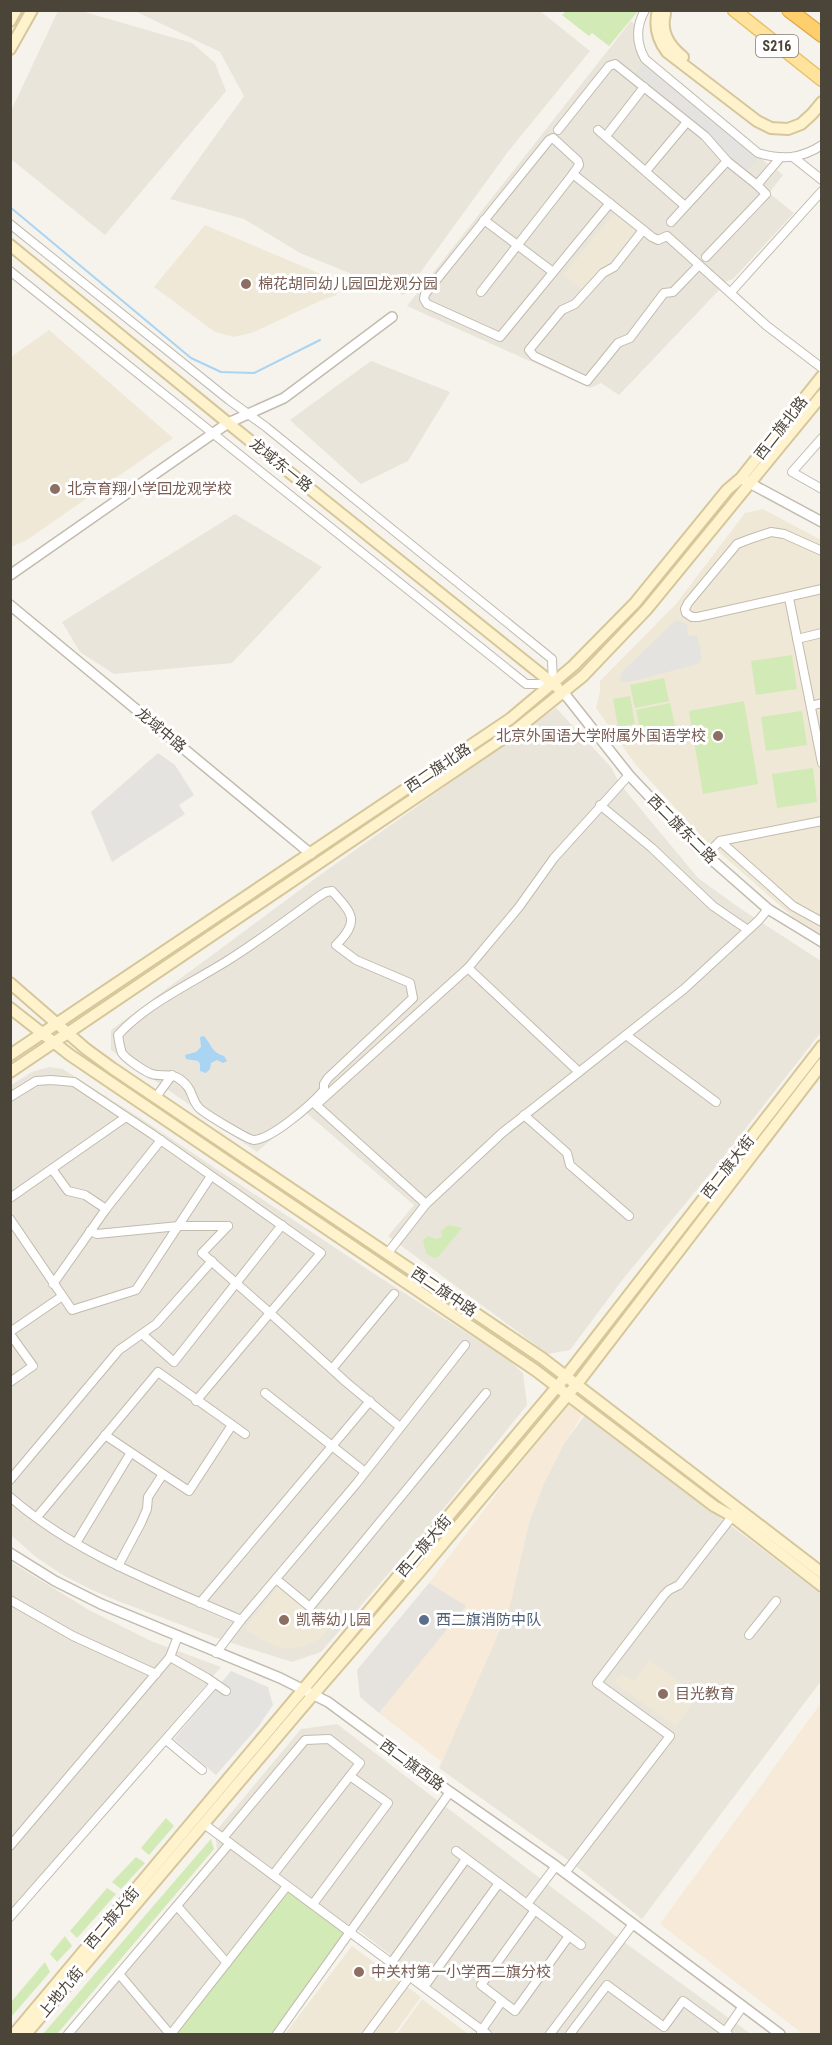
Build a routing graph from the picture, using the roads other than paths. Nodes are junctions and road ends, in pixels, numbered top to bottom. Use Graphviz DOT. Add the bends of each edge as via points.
graph roads {
  1 [pos="16,10"];
  2 [pos="32,10"];
  3 [pos="645,10"];
  4 [pos="658,10"];
  5 [pos="666,10"];
  6 [pos="734,10"];
  7 [pos="794,14"];
  8 [pos="10,21"];
  9 [pos="822,35"];
  10 [pos="10,49"];
  11 [pos="822,80"];
  12 [pos="644,87"];
  13 [pos="821,97"];
  14 [pos="687,122"];
  15 [pos="558,130"];
  16 [pos="822,145"];
  17 [pos="793,157"];
  18 [pos="780,158"];
  19 [pos="727,161"];
  20 [pos="646,171"];
  21 [pos="573,174"];
  22 [pos="822,180"];
  23 [pos="757,185"];
  24 [pos="822,191"];
  25 [pos="610,203"];
  26 [pos="685,206"];
  27 [pos="484,220"];
  28 [pos="671,222"];
  29 [pos="10,225"];
  30 [pos="643,230"];
  31 [pos="10,245"];
  32 [pos="517,246"];
  33 [pos="706,257"];
  34 [pos="699,265"];
  35 [pos="10,271"];
  36 [pos="553,272"];
  37 [pos="481,292"];
  38 [pos="730,292"];
  39 [pos="392,317"];
  40 [pos="822,368"];
  41 [pos="822,376"];
  42 [pos="822,395"];
  43 [pos="228,423"];
  44 [pos="213,433"];
  45 [pos="822,438"];
  46 [pos="746,481"];
  47 [pos="822,489"];
  48 [pos="822,522"];
  49 [pos="822,551"];
  50 [pos="10,575"];
  51 [pos="822,589"];
  52 [pos="789,598"];
  53 [pos="10,605"];
  54 [pos="822,633"];
  55 [pos="797,639"];
  56 [pos="553,684"];
  57 [pos="564,693"];
  58 [pos="822,704"];
  59 [pos="811,706"];
  60 [pos="820,749"];
  61 [pos="822,763"];
  62 [pos="629,775"];
  63 [pos="600,806"];
  64 [pos="822,821"];
  65 [pos="720,841"];
  66 [pos="311,854"];
  67 [pos="706,855"];
  68 [pos="768,909"];
  69 [pos="822,922"];
  70 [pos="748,930"];
  71 [pos="822,942"];
  72 [pos="468,968"];
  73 [pos="10,983"];
  74 [pos="10,1008"];
  75 [pos="57,1024"];
  76 [pos="68,1033"];
  77 [pos="41,1034"];
  78 [pos="626,1035"];
  79 [pos="54,1043"];
  80 [pos="822,1046"];
  81 [pos="10,1055"];
  82 [pos="822,1064"];
  83 [pos="10,1072"];
  84 [pos="579,1072"];
  85 [pos="172,1076"];
  86 [pos="10,1097"];
  87 [pos="156,1097"];
  88 [pos="716,1102"];
  89 [pos="524,1115"];
  90 [pos="126,1117"];
  91 [pos="161,1140"];
  92 [pos="52,1169"];
  93 [pos="211,1176"];
  94 [pos="10,1198"];
  95 [pos="426,1204"];
  96 [pos="106,1209"];
  97 [pos="629,1216"];
  98 [pos="10,1219"];
  99 [pos="282,1225"];
  100 [pos="179,1226"];
  101 [pos="18,1231"];
  102 [pos="90,1231"];
  103 [pos="10,1236"];
  104 [pos="387,1254"];
  105 [pos="212,1261"];
  106 [pos="236,1283"];
  107 [pos="53,1284"];
  108 [pos="394,1294"];
  109 [pos="62,1297"];
  110 [pos="270,1313"];
  111 [pos="10,1333"];
  112 [pos="142,1334"];
  113 [pos="465,1345"];
  114 [pos="332,1369"];
  115 [pos="566,1376"];
  116 [pos="10,1382"];
  117 [pos="576,1384"];
  118 [pos="558,1386"];
  119 [pos="265,1393"];
  120 [pos="486,1393"];
  121 [pos="568,1394"];
  122 [pos="196,1401"];
  123 [pos="370,1401"];
  124 [pos="232,1425"];
  125 [pos="400,1427"];
  126 [pos="244,1434"];
  127 [pos="105,1435"];
  128 [pos="332,1446"];
  129 [pos="130,1454"];
  130 [pos="365,1472"];
  131 [pos="163,1474"];
  132 [pos="10,1480"];
  133 [pos="10,1497"];
  134 [pos="736,1512"];
  135 [pos="37,1517"];
  136 [pos="76,1543"];
  137 [pos="10,1553"];
  138 [pos="118,1566"];
  139 [pos="822,1573"];
  140 [pos="276,1579"];
  141 [pos="822,1586"];
  142 [pos="10,1600"];
  143 [pos="776,1601"];
  144 [pos="200,1603"];
  145 [pos="241,1620"];
  146 [pos="749,1635"];
  147 [pos="178,1636"];
  148 [pos="216,1653"];
  149 [pos="170,1657"];
  150 [pos="156,1674"];
  151 [pos="214,1684"];
  152 [pos="226,1691"];
  153 [pos="309,1692"];
  154 [pos="166,1740"];
  155 [pos="202,1770"];
  156 [pos="350,1776"];
  157 [pos="450,1792"];
  158 [pos="204,1824"];
  159 [pos="227,1841"];
  160 [pos="10,1846"];
  161 [pos="456,1851"];
  162 [pos="466,1859"];
  163 [pos="556,1866"];
  164 [pos="565,1873"];
  165 [pos="273,1875"];
  166 [pos="499,1883"];
  167 [pos="287,1886"];
  168 [pos="313,1904"];
  169 [pos="527,1904"];
  170 [pos="177,1906"];
  171 [pos="535,1910"];
  172 [pos="10,1917"];
  173 [pos="120,1922"];
  174 [pos="633,1924"];
  175 [pos="351,1932"];
  176 [pos="569,1936"];
  177 [pos="581,1945"];
  178 [pos="392,1962"];
  179 [pos="227,1963"];
  180 [pos="120,1975"];
  181 [pos="410,1976"];
  182 [pos="424,1987"];
  183 [pos="502,2001"];
  184 [pos="743,2006"];
  185 [pos="484,2032"];
  186 [pos="727,2033"];
  187 [pos="14,2034"];
  188 [pos="26,2034"];
  189 [pos="68,2034"];
  190 [pos="170,2034"];
  191 [pos="277,2034"];
  192 [pos="368,2034"];
  193 [pos="550,2034"];
  194 [pos="570,2034"];
  195 [pos="780,2034"];
  1 -- 8 [label="main road"];
  2 -- 10 [label="main road"];
  3 -- 18 [label="street" via="638,34 645,59 758,153"];
  4 -- 13 [label="main road" via="656,31 667,52 761,124 782,129 795,126 812,114"];
  5 -- 13 [label="main road" via="663,29 674,49 765,119 780,123 793,120"];
  6 -- 11 [label="main road, S216"];
  7 -- 9 [label="highway"];
  12 -- 14 [label="street"];
  12 -- 15 [label="street" via="615,64 609,66"];
  12 -- 20 [label="street" via="602,133"];
  14 -- 19 [label="street"];
  14 -- 20 [label="street"];
  16 -- 17 [label="street"];
  17 -- 18 [label="street"];
  17 -- 22 [label="street"];
  18 -- 23 [label="street"];
  19 -- 23 [label="street"];
  19 -- 26 [label="street"];
  20 -- 26 [label="street"];
  21 -- 25 [label="street"];
  21 -- 27 [label="street" via="578,161 553,138 549,140"];
  21 -- 32 [label="street"];
  23 -- 33 [label="street" via="766,194"];
  24 -- 38 [label="street"];
  25 -- 30 [label="street"];
  25 -- 36 [label="street"];
  26 -- 28 [label="street"];
  27 -- 32 [label="street"];
  27 -- 36 [label="street" via="424,294 427,304 500,337"];
  29 -- 56 [label="street" via="552,659"];
  30 -- 34 [label="street" via="658,240 667,236"];
  30 -- 34 [label="street" via="614,267 603,273 576,304 562,310 528,350 534,356 587,381 618,343 630,338 664,293 673,292"];
  31 -- 43 [label="main road, 龙域东一路"];
  32 -- 36 [label="street"];
  32 -- 37 [label="street"];
  34 -- 38 [label="street"];
  35 -- 44 [label="street"];
  38 -- 40 [label="street"];
  39 -- 43 [label="street" via="284,398"];
  41 -- 46 [label="main road, 西二旗北路"];
  42 -- 46 [label="main road, 西二旗北路"];
  43 -- 44 [label="street"];
  43 -- 56 [label="main road, 龙域东一路"];
  44 -- 50 [label="street"];
  44 -- 56 [label="street" via="526,684"];
  45 -- 47 [label="street" via="792,472"];
  46 -- 48 [label="street"];
  46 -- 56 [label="main road, 西二旗北路" via="727,490 635,603"];
  46 -- 57 [label="main road, 西二旗北路" via="646,610"];
  49 -- 52 [label="street" via="771,532 737,544 685,609 692,617 698,617"];
  51 -- 52 [label="street"];
  52 -- 55 [label="street"];
  53 -- 66 [label="street, 龙域中路"];
  54 -- 55 [label="street"];
  55 -- 59 [label="street"];
  56 -- 57 [label="main road, 龙域东一路"];
  56 -- 66 [label="main road, 西二旗北路" via="510,719"];
  57 -- 62 [label="street, 西二旗东二路"];
  57 -- 76 [label="main road, 西二旗北路" via="517,729"];
  58 -- 59 [label="street"];
  59 -- 60 [label="street"];
  60 -- 61 [label="street"];
  62 -- 63 [label="street"];
  62 -- 67 [label="street, 西二旗东二路"];
  63 -- 70 [label="street" via="714,906"];
  63 -- 72 [label="street"];
  64 -- 65 [label="street"];
  65 -- 67 [label="street"];
  65 -- 69 [label="street" via="793,906"];
  66 -- 75 [label="main road, 西二旗北路"];
  67 -- 68 [label="street, 西二旗东二路"];
  68 -- 70 [label="street"];
  68 -- 71 [label="street, 西二旗东二路"];
  70 -- 78 [label="street"];
  72 -- 84 [label="street"];
  72 -- 95 [label="street" via="316,1105"];
  73 -- 75 [label="main road, 西二旗中路"];
  74 -- 77 [label="main road, 西二旗中路"];
  75 -- 76 [label="main road, 西二旗中路"];
  75 -- 77 [label="main road, 西二旗北路"];
  76 -- 79 [label="main road, 西二旗北路"];
  76 -- 87 [label="main road, 西二旗中路"];
  77 -- 79 [label="main road, 西二旗中路"];
  77 -- 81 [label="main road, 西二旗北路"];
  78 -- 84 [label="street"];
  78 -- 88 [label="street"];
  79 -- 83 [label="main road, 西二旗北路"];
  79 -- 118 [label="main road, 西二旗中路"];
  80 -- 115 [label="main road, 西二旗大街"];
  82 -- 117 [label="main road, 西二旗大街"];
  84 -- 89 [label="street"];
  85 -- 85 [label="street" via="152,1074 138,1066 122,1053 118,1035 153,1007 326,892 332,891 352,919 352,926 336,945 356,960 410,983 410,1002 328,1078 315,1100 266,1137 249,1139 199,1107 186,1083"];
  85 -- 87 [label="street"];
  86 -- 90 [label="street" via="36,1081 69,1081"];
  87 -- 104 [label="main road, 西二旗中路"];
  89 -- 95 [label="street"];
  89 -- 97 [label="street" via="567,1153 570,1165"];
  90 -- 91 [label="street"];
  90 -- 92 [label="street"];
  91 -- 93 [label="street"];
  91 -- 96 [label="street"];
  92 -- 94 [label="street"];
  92 -- 96 [label="street" via="69,1191 85,1195"];
  93 -- 99 [label="street"];
  93 -- 100 [label="street"];
  95 -- 104 [label="street"];
  96 -- 102 [label="street"];
  98 -- 101 [label="street"];
  99 -- 106 [label="street"];
  99 -- 110 [label="street" via="321,1253"];
  100 -- 102 [label="street" via="97,1234"];
  100 -- 105 [label="street" via="228,1226 202,1253"];
  100 -- 109 [label="street" via="136,1290 72,1310"];
  101 -- 103 [label="street"];
  101 -- 107 [label="street"];
  102 -- 107 [label="street"];
  104 -- 115 [label="main road, 西二旗中路"];
  105 -- 106 [label="street"];
  105 -- 112 [label="street" via="156,1324"];
  106 -- 110 [label="street"];
  106 -- 112 [label="street" via="174,1362"];
  107 -- 109 [label="street"];
  108 -- 114 [label="street"];
  109 -- 111 [label="street"];
  110 -- 114 [label="street"];
  110 -- 122 [label="street"];
  111 -- 116 [label="street" via="33,1366"];
  112 -- 132 [label="street" via="119,1350"];
  113 -- 125 [label="street"];
  114 -- 123 [label="street"];
  115 -- 117 [label="main road, 西二旗中路"];
  115 -- 118 [label="main road, 西二旗大街"];
  117 -- 121 [label="main road, 西二旗大街"];
  117 -- 134 [label="main road, 西二旗中路"];
  118 -- 121 [label="main road, 西二旗中路"];
  118 -- 153 [label="main road, 西二旗大街"];
  119 -- 128 [label="street"];
  120 -- 140 [label="street" via="310,1607"];
  121 -- 134 [label="main road, 西二旗中路" via="714,1506"];
  121 -- 153 [label="main road, 西二旗大街" via="423,1569"];
  122 -- 124 [label="street"];
  122 -- 127 [label="street" via="158,1372"];
  123 -- 125 [label="street"];
  123 -- 128 [label="street"];
  124 -- 126 [label="street"];
  124 -- 131 [label="street" via="189,1491"];
  125 -- 130 [label="street"];
  127 -- 129 [label="street"];
  127 -- 135 [label="street"];
  128 -- 130 [label="street"];
  128 -- 144 [label="street"];
  129 -- 131 [label="street"];
  129 -- 136 [label="street"];
  130 -- 140 [label="street"];
  131 -- 138 [label="street" via="148,1497 141,1523"];
  133 -- 135 [label="street"];
  134 -- 139 [label="main road, 西二旗中路"];
  134 -- 141 [label="main road, 西二旗中路"];
  134 -- 164 [label="street" via="679,1585 664,1595 597,1683 670,1736"];
  135 -- 136 [label="street"];
  136 -- 138 [label="street"];
  137 -- 147 [label="street, 西二旗西路" via="101,1604"];
  138 -- 144 [label="street"];
  140 -- 145 [label="street"];
  142 -- 150 [label="street" via="74,1636"];
  143 -- 146 [label="street"];
  144 -- 145 [label="street"];
  145 -- 148 [label="street"];
  147 -- 148 [label="street, 西二旗西路"];
  147 -- 149 [label="street"];
  148 -- 153 [label="street, 西二旗西路"];
  149 -- 150 [label="street"];
  149 -- 151 [label="street"];
  150 -- 160 [label="street"];
  151 -- 152 [label="street"];
  151 -- 154 [label="street"];
  153 -- 157 [label="street, 西二旗西路"];
  153 -- 158 [label="main road, 西二旗大街"];
  153 -- 187 [label="main road, 西二旗大街"];
  154 -- 155 [label="street"];
  154 -- 172 [label="street"];
  156 -- 159 [label="street" via="360,1763 329,1739 305,1740"];
  156 -- 165 [label="street"];
  156 -- 168 [label="street" via="388,1803"];
  157 -- 163 [label="street, 西二旗西路"];
  157 -- 175 [label="street"];
  158 -- 159 [label="street"];
  158 -- 173 [label="main road, 西二旗大街"];
  159 -- 165 [label="street"];
  159 -- 170 [label="street"];
  161 -- 162 [label="street"];
  162 -- 166 [label="street"];
  162 -- 178 [label="street"];
  163 -- 164 [label="street, 西二旗西路"];
  163 -- 169 [label="street"];
  164 -- 174 [label="street, 西二旗西路"];
  165 -- 167 [label="street"];
  166 -- 169 [label="street"];
  166 -- 182 [label="street"];
  167 -- 168 [label="street"];
  167 -- 179 [label="street"];
  168 -- 175 [label="street"];
  169 -- 171 [label="street"];
  170 -- 179 [label="street"];
  170 -- 180 [label="street"];
  171 -- 176 [label="street"];
  171 -- 183 [label="street" via="481,1985"];
  173 -- 188 [label="main road, 上地九街"];
  174 -- 184 [label="street, 西二旗西路"];
  174 -- 193 [label="street"];
  175 -- 178 [label="street"];
  175 -- 191 [label="street"];
  176 -- 177 [label="street"];
  176 -- 183 [label="street" via="515,2011"];
  178 -- 181 [label="street"];
  179 -- 190 [label="street"];
  180 -- 189 [label="street"];
  180 -- 190 [label="street"];
  181 -- 182 [label="street"];
  181 -- 192 [label="street"];
  182 -- 185 [label="street"];
  183 -- 185 [label="street"];
  184 -- 186 [label="street"];
  184 -- 195 [label="street, 西二旗西路"];
  186 -- 194 [label="street" via="683,2001 664,2027 607,1985"];
}
